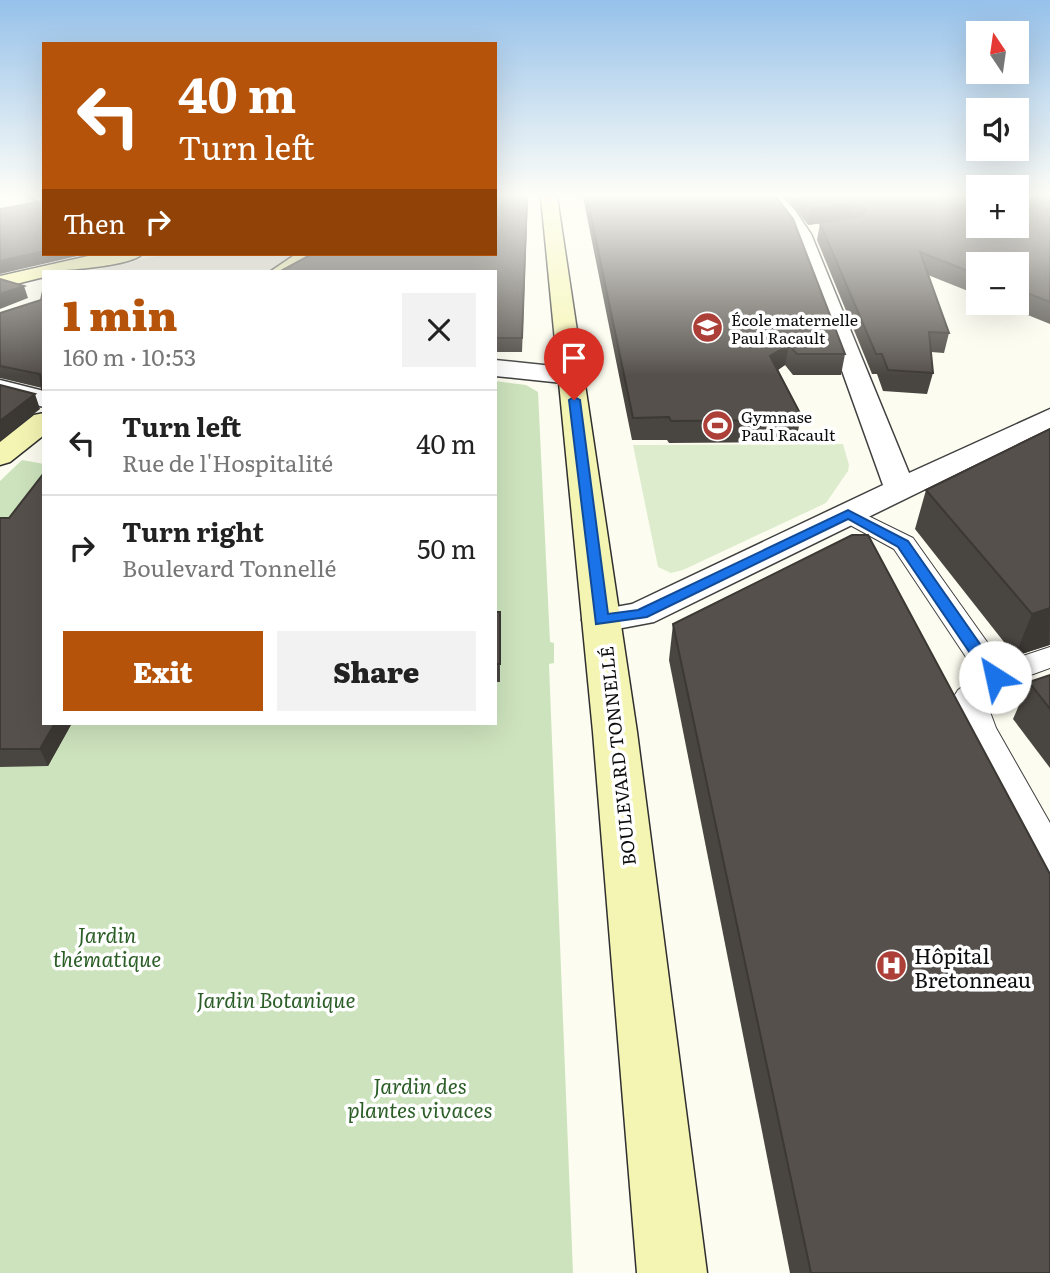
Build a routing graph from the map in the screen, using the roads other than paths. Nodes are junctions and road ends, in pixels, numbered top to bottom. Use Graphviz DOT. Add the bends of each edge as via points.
graph roads {
  1 [pos="117,256"];
  2 [pos="138,256"];
  3 [pos="306,256"];
  4 [pos="557,256"];
  5 [pos="822,256"];
  6 [pos="47,270"];
  7 [pos="85,270"];
  8 [pos="283,270"];
  9 [pos="42,271"];
  10 [pos="42,282"];
  11 [pos="0,283"];
  12 [pos="497,368"];
  13 [pos="572,376"];
  14 [pos="0,388"];
  15 [pos="42,398"];
  16 [pos="1050,417"];
  17 [pos="42,423"];
  18 [pos="0,456"];
  19 [pos="900,489"];
  20 [pos="848,514"];
  21 [pos="601,620"];
  22 [pos="1050,657"];
  23 [pos="995,677"];
  24 [pos="1050,857"];
  25 [pos="672,1273"];
  1 -- 6 [label="main road"];
  2 -- 7 [label="main road"];
  3 -- 8 [label="main road"];
  4 -- 13 [label="main road, BOULEVARD TONNELLÉ"];
  5 -- 19 [label="street"];
  9 -- 11 [label="main road"];
  10 -- 11 [label="main road"];
  12 -- 13 [label="street"];
  13 -- 21 [label="main road, BOULEVARD TONNELLÉ"];
  14 -- 15 [label="street"];
  16 -- 19 [label="street"];
  17 -- 18 [label="main road"];
  19 -- 20 [label="street"];
  20 -- 21 [label="street" via="642,614"];
  20 -- 23 [label="lane" via="904,544"];
  21 -- 25 [label="main road, BOULEVARD TONNELLÉ"];
  22 -- 23 [label="lane"];
  23 -- 24 [label="lane" via="969,698 972,708"];
}
